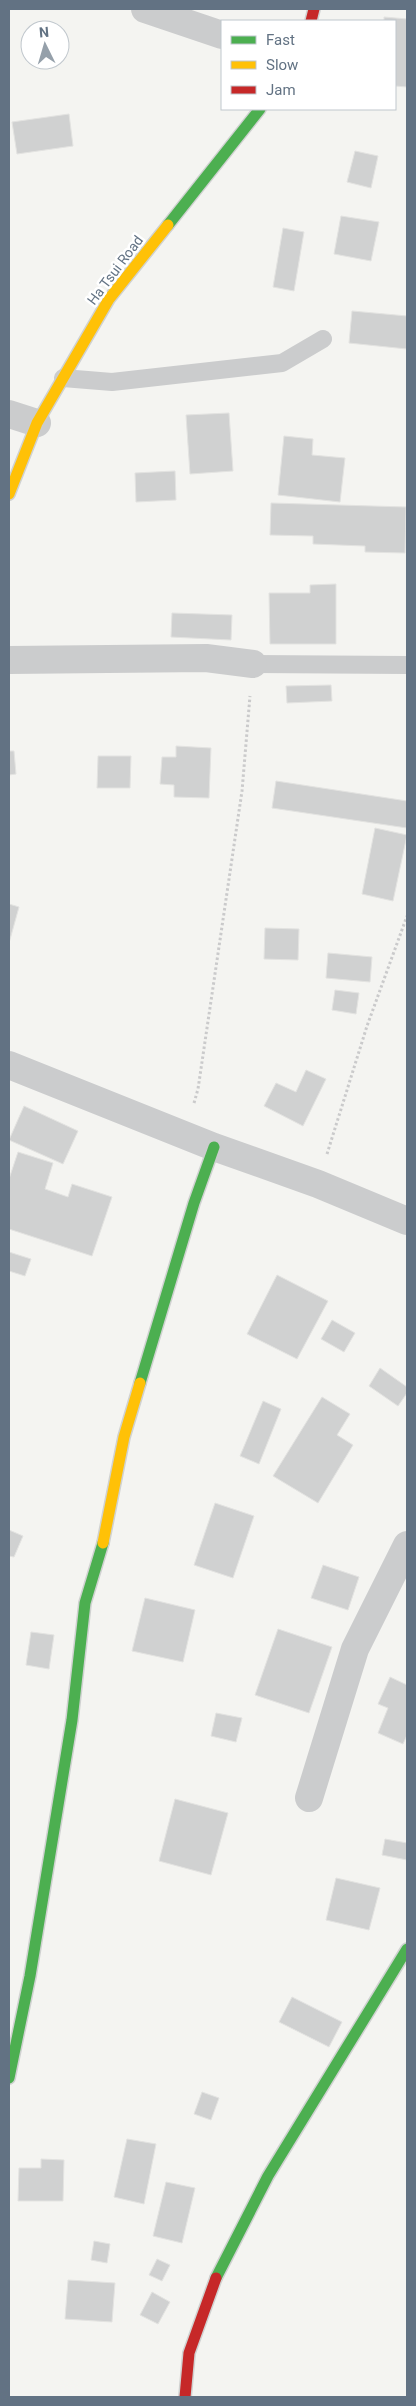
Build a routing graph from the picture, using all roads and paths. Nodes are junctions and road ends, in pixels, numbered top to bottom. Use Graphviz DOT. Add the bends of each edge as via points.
graph roads {
  1 [pos="145,9"];
  2 [pos="221,35"];
  3 [pos="259,110"];
  4 [pos="323,339"];
  5 [pos="63,378"];
  6 [pos="9,414"];
  7 [pos="37,423"];
  8 [pos="9,494"];
  9 [pos="9,660"];
  10 [pos="253,664"];
  11 [pos="407,665"];
  12 [pos="407,916"];
  13 [pos="9,1065"];
  14 [pos="183,1135"];
  15 [pos="214,1147"];
  16 [pos="318,1184"];
  17 [pos="407,1221"];
  18 [pos="407,1545"];
  19 [pos="309,1798"];
  20 [pos="407,1949"];
  21 [pos="9,2078"];
  22 [pos="185,2397"];
  1 -- 2 [label="street"];
  3 -- 5 [label="street, Ha Tsui Road" via="109,299"];
  4 -- 5 [label="lane" via="282,363 112,382"];
  5 -- 7 [label="street, Ha Tsui Road"];
  6 -- 7 [label="street"];
  7 -- 8 [label="street, Ha Tsui Road"];
  9 -- 10 [label="street" via="206,658"];
  10 -- 11 [label="lane"];
  10 -- 14 [label="path" via="242,791 198,1089"];
  12 -- 16 [label="path" via="367,1026"];
  13 -- 14 [label="street"];
  14 -- 15 [label="street"];
  15 -- 16 [label="street"];
  15 -- 21 [label="street" via="124,1436 108,1525 84,1603 72,1720 30,1976"];
  16 -- 17 [label="street"];
  18 -- 19 [label="street" via="355,1648"];
  20 -- 22 [label="street" via="268,2176 214,2282 189,2354"];
}
